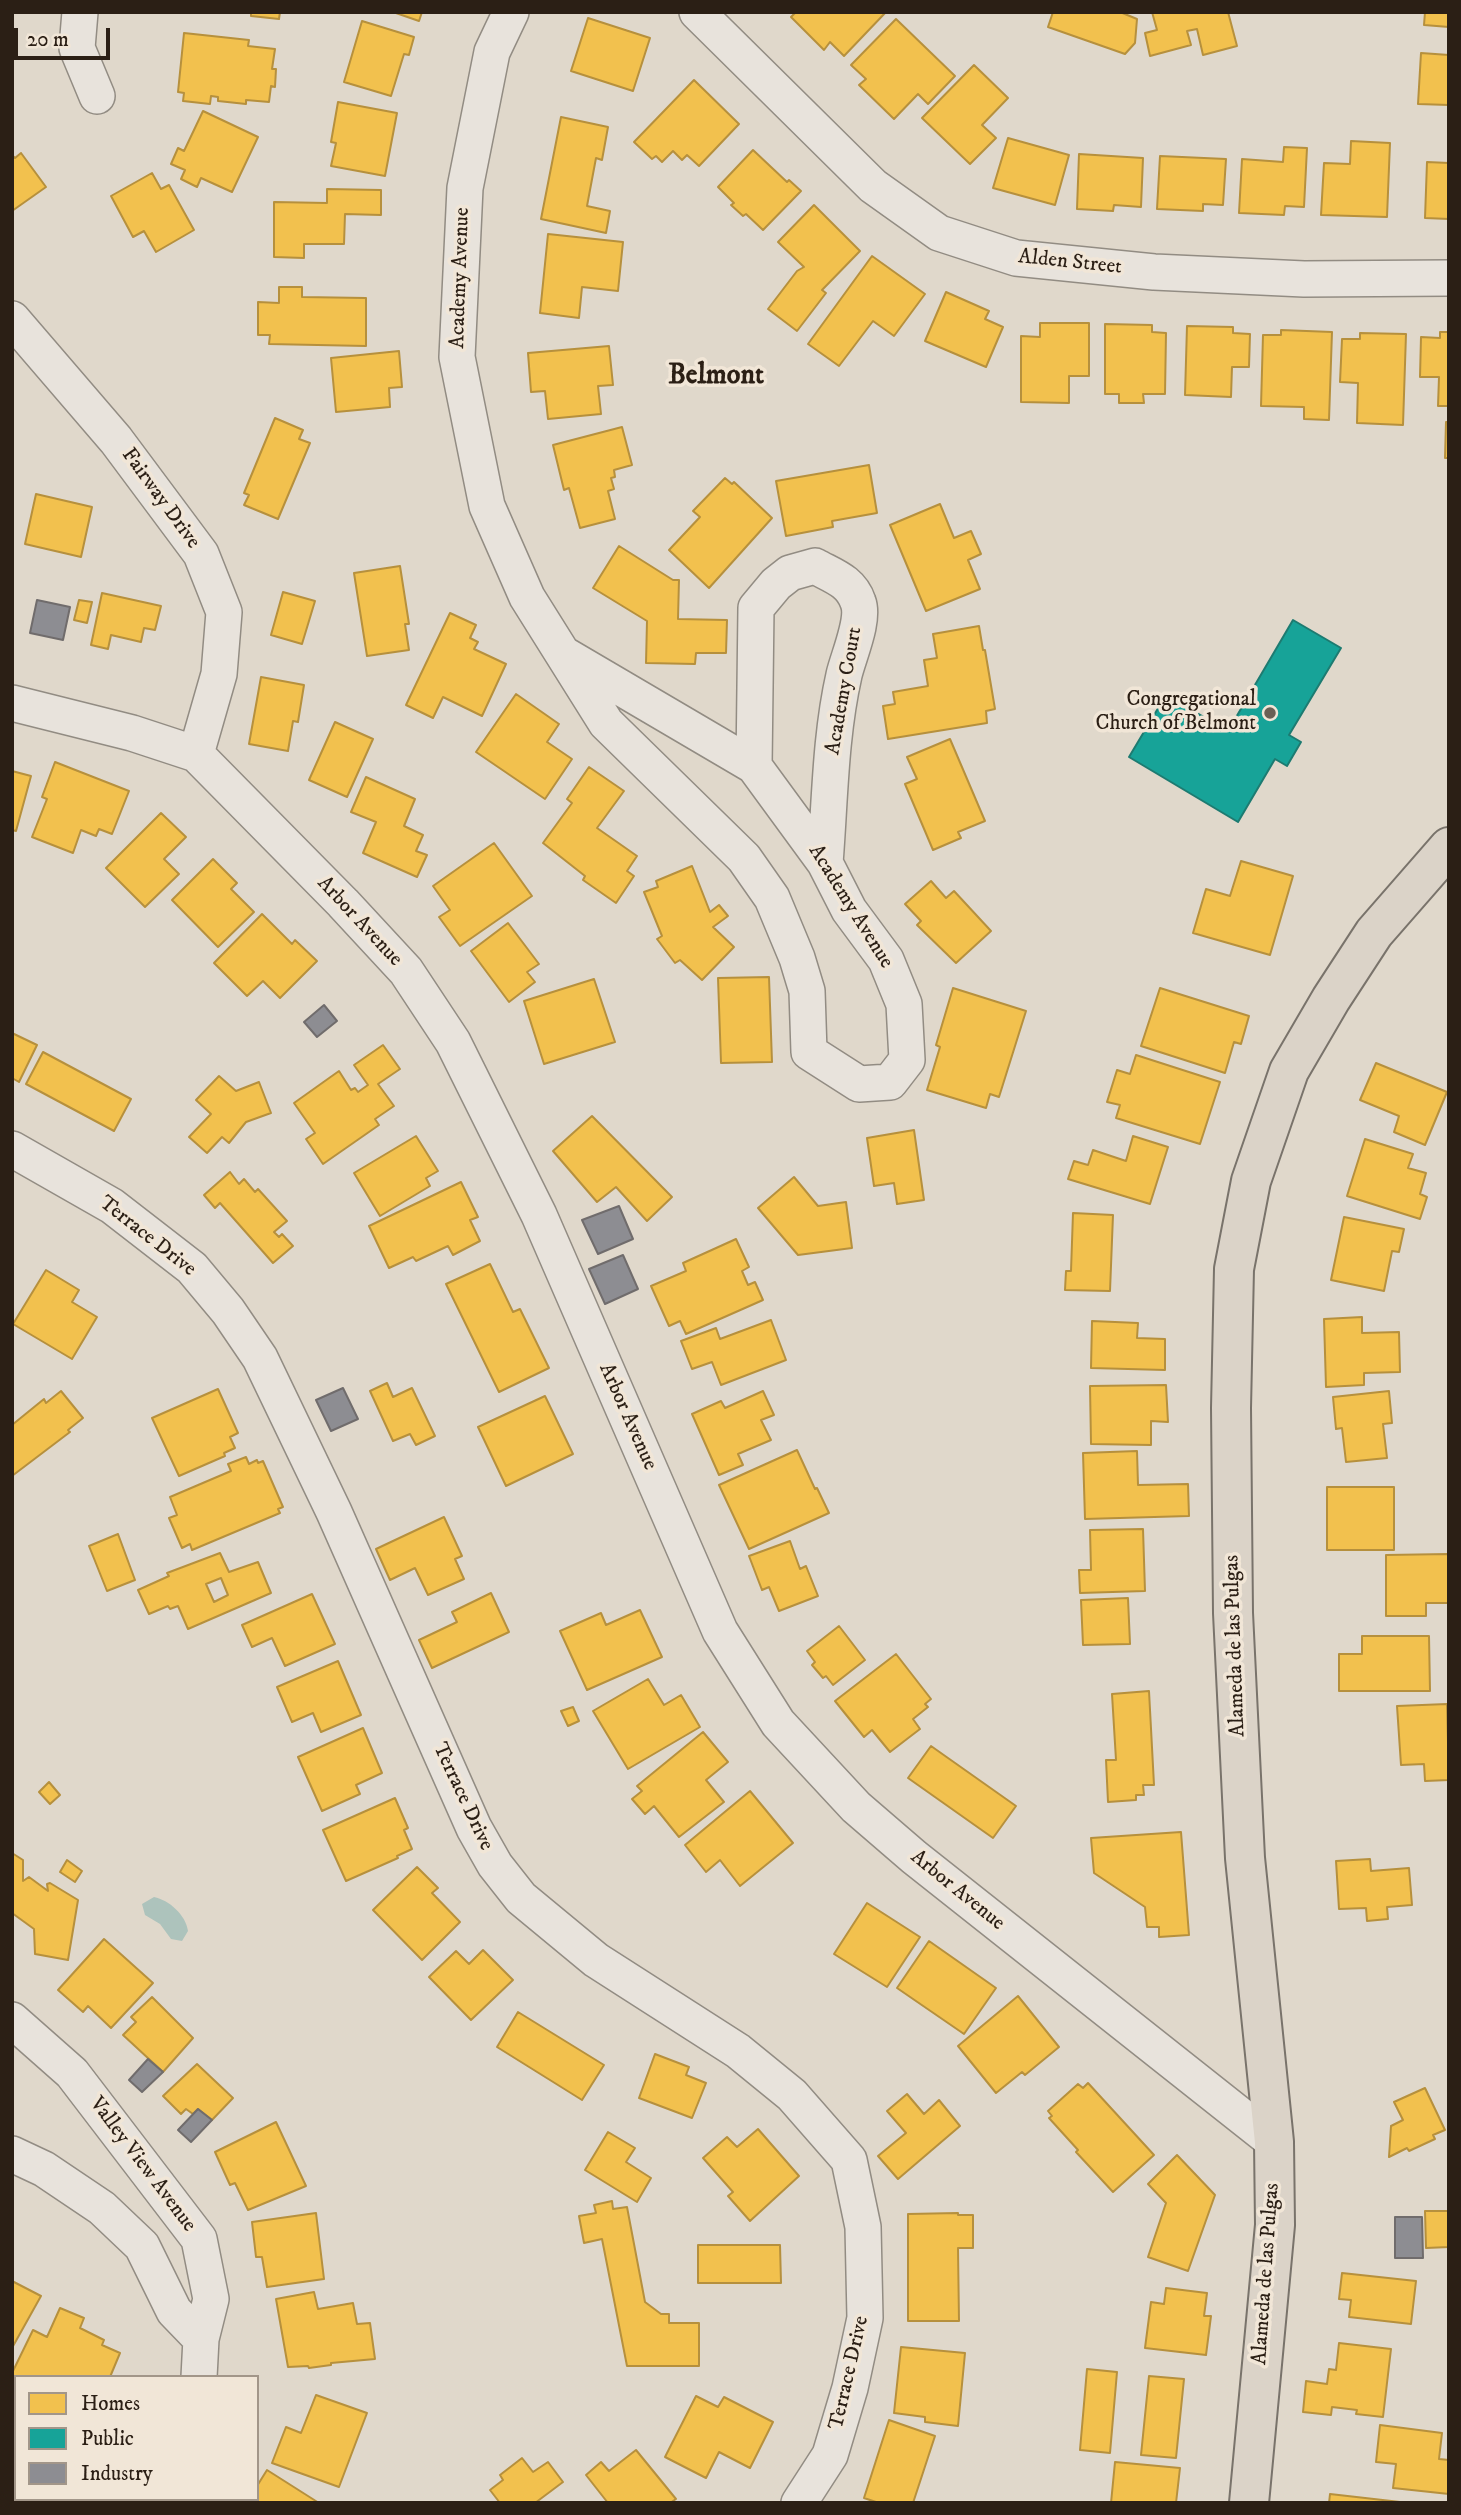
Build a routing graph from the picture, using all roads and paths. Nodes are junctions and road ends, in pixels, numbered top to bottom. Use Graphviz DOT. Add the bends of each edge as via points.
graph roads {
  1 [pos="80,12"];
  2 [pos="511,12"];
  3 [pos="698,12"];
  4 [pos="97,96"];
  5 [pos="1449,278"];
  6 [pos="12,318"];
  7 [pos="565,655"];
  8 [pos="12,703"];
  9 [pos="196,754"];
  10 [pos="754,766"];
  11 [pos="1449,847"];
  12 [pos="825,863"];
  13 [pos="12,1149"];
  14 [pos="12,2020"];
  15 [pos="1274,2143"];
  16 [pos="12,2154"];
  17 [pos="201,2339"];
  18 [pos="199,2375"];
  19 [pos="799,2503"];
  20 [pos="1249,2503"];
  1 -- 4 [label="street" via="78,48"];
  2 -- 7 [label="street, Academy Avenue" via="492,52 465,188 457,357 487,506 527,597"];
  3 -- 5 [label="street, Alden Street" via="873,186 939,233 1016,258 1154,272 1304,279"];
  6 -- 9 [label="street, Fairway Drive" via="116,440 201,554 224,612 219,674"];
  7 -- 10 [label="street, Academy Avenue"];
  7 -- 12 [label="street, Academy Avenue" via="606,723 744,858 772,898 807,991 809,1052 859,1084 890,1082 906,1060 904,1004 886,960 849,910"];
  8 -- 9 [label="street, Arbor Avenue"];
  9 -- 15 [label="street, Arbor Avenue" via="406,971 453,1042 539,1215 720,1631 778,1723 856,1807 914,1857"];
  10 -- 12 [label="street, Academy Avenue"];
  10 -- 12 [label="street, Academy Court" via="756,608 790,573 815,566 849,584 860,605 835,730"];
  11 -- 15 [label="main road, Alameda de las Pulgas" via="1374,933 1289,1071 1251,1181 1234,1269 1235,1654 1245,1858"];
  13 -- 19 [label="street, Terrace Drive" via="112,1206 192,1268 241,1330 260,1358 334,1512 474,1828 521,1898 596,1960 738,2051 792,2095 849,2160 863,2227 866,2318 830,2455"];
  14 -- 17 [label="street, Valley View Avenue" via="72,2073 199,2239 211,2298"];
  15 -- 20 [label="main road, Alameda de las Pulgas" via="1275,2225"];
  16 -- 17 [label="street" via="103,2208 142,2246 174,2311"];
  17 -- 18 [label="street, Valley View Avenue"];
}
